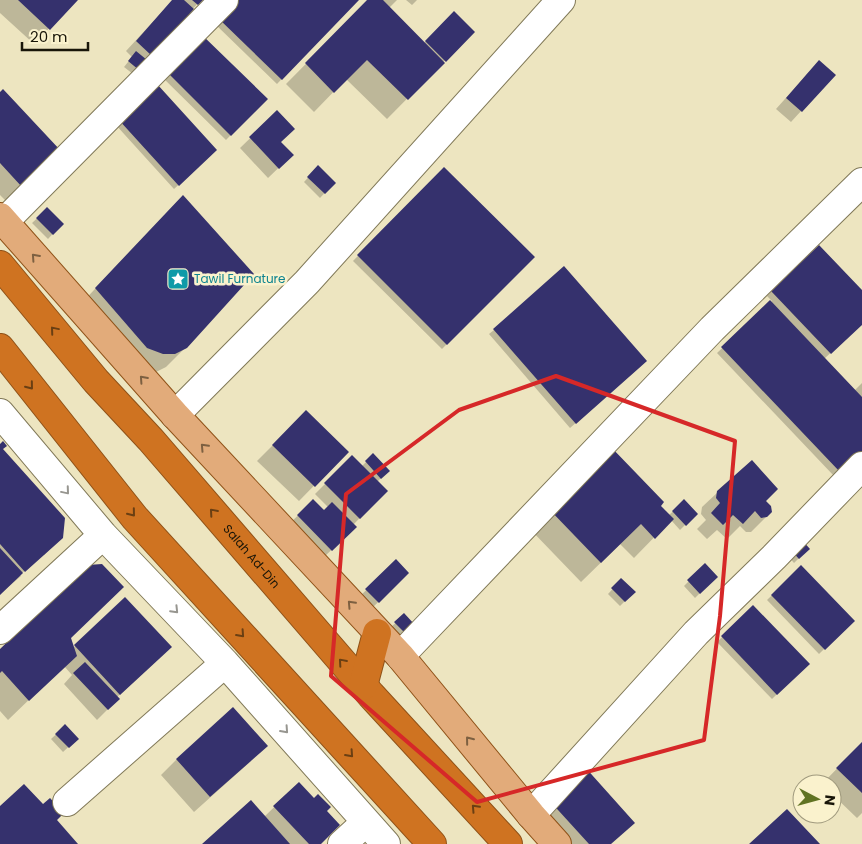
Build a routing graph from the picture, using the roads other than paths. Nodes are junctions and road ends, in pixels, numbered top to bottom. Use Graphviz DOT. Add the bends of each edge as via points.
graph roads {
  1 [pos="224,0"];
  2 [pos="561,0"];
  3 [pos="862,182"];
  4 [pos="2,220"];
  5 [pos="0,265"];
  6 [pos="0,348"];
  7 [pos="0,413"];
  8 [pos="175,415"];
  9 [pos="72,438"];
  10 [pos="44,466"];
  11 [pos="862,466"];
  12 [pos="103,535"];
  13 [pos="0,630"];
  14 [pos="377,633"];
  15 [pos="400,656"];
  16 [pos="225,663"];
  17 [pos="363,686"];
  18 [pos="67,802"];
  19 [pos="531,815"];
  20 [pos="366,822"];
  21 [pos="342,844"];
  22 [pos="386,844"];
  23 [pos="432,844"];
  24 [pos="508,844"];
  25 [pos="557,844"];
  1 -- 4 [label="street"];
  2 -- 8 [label="street" via="307,282"];
  3 -- 15 [label="street" via="712,329"];
  8 -- 4 [label="main road, one-way"];
  17 -- 5 [label="highway, Salah Ad-Din, one-way" via="96,381"];
  6 -- 9 [label="highway, one-way"];
  7 -- 10 [label="street"];
  14 -- 8 [label="main road, one-way"];
  9 -- 10 [label="street"];
  9 -- 23 [label="highway, one-way" via="135,518"];
  10 -- 12 [label="street, one-way"];
  11 -- 19 [label="street" via="696,633"];
  12 -- 13 [label="street"];
  12 -- 16 [label="street, one-way"];
  14 -- 15 [label="main road"];
  14 -- 17 [label="highway"];
  19 -- 15 [label="main road, one-way"];
  16 -- 18 [label="street"];
  16 -- 20 [label="street, one-way"];
  24 -- 17 [label="highway, Salah Ad-Din, one-way"];
  19 -- 25 [label="main road"];
  20 -- 21 [label="street"];
  20 -- 22 [label="street"];
}
